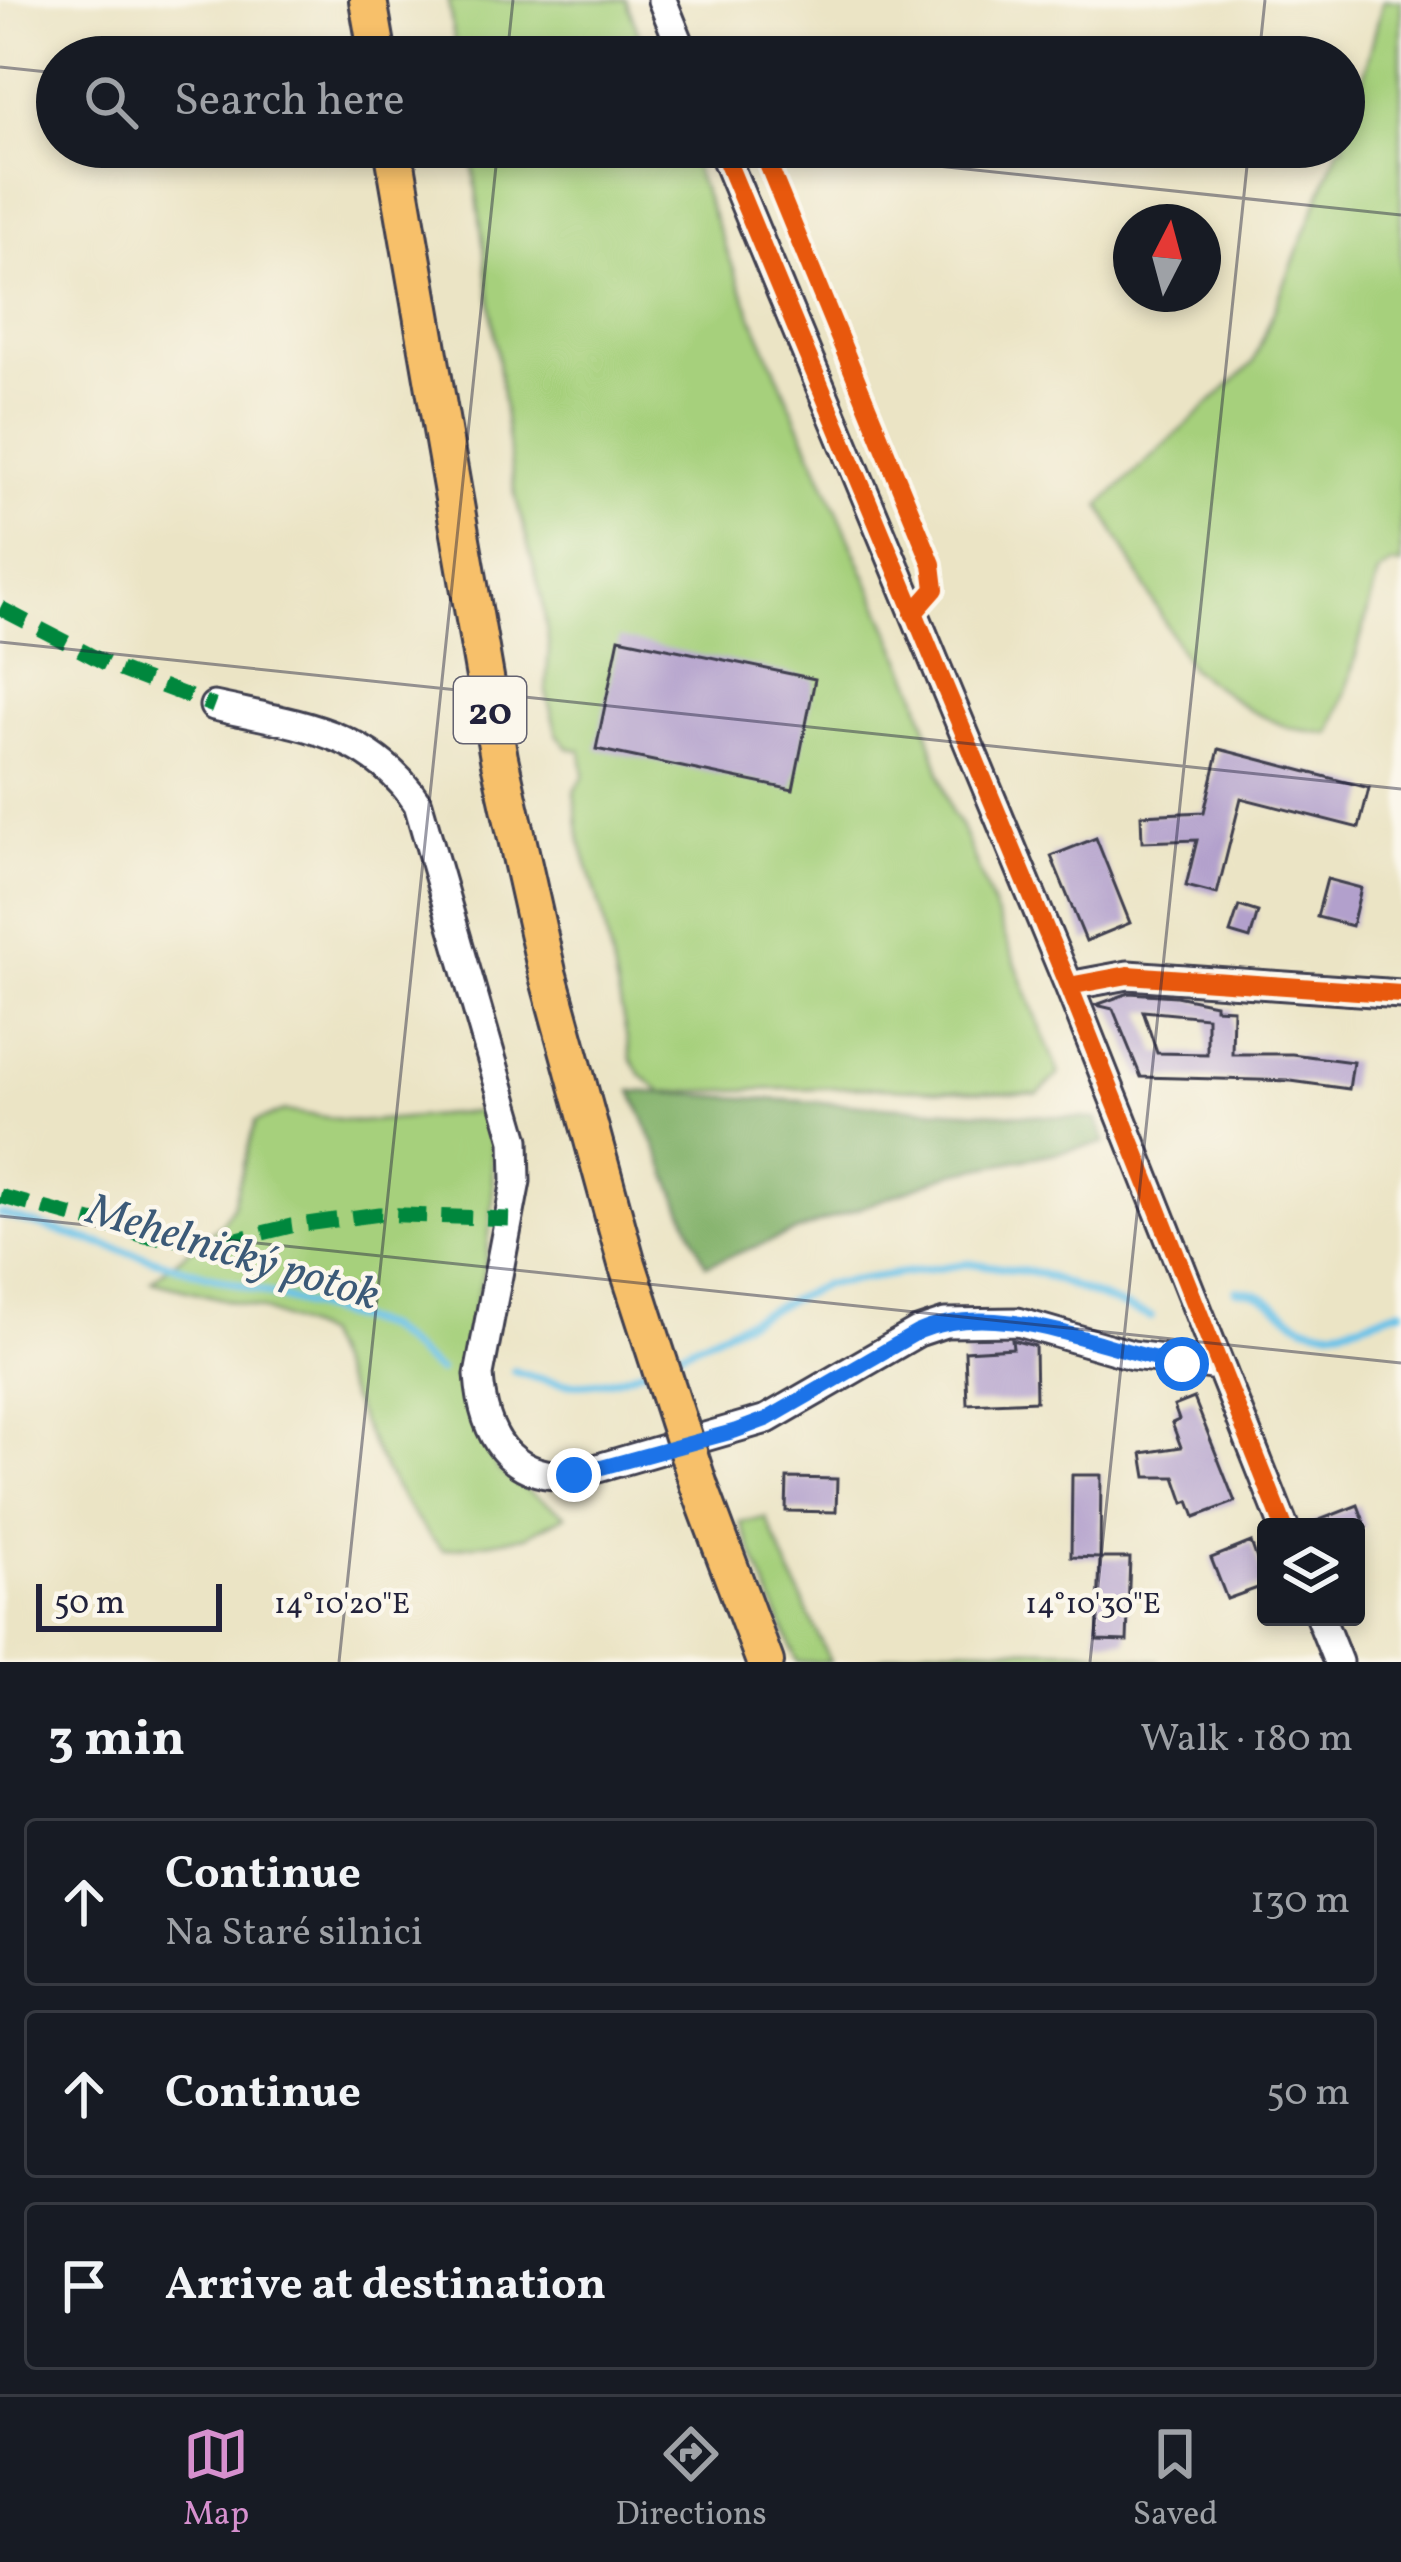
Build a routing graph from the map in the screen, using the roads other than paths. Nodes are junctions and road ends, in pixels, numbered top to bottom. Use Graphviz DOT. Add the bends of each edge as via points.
graph roads {
  1 [pos="368,0"];
  2 [pos="662,0"];
  3 [pos="375,36"];
  4 [pos="677,36"];
  5 [pos="397,168"];
  6 [pos="730,168"];
  7 [pos="214,706"];
  8 [pos="1070,986"];
  9 [pos="1401,994"];
  10 [pos="1220,1366"];
  11 [pos="1280,1518"];
  12 [pos="1324,1626"];
  13 [pos="765,1662"];
  14 [pos="1338,1662"];
  1 -- 3 [label="main road"];
  2 -- 4 [label="street"];
  5 -- 13 [label="main road, 20, bridge" via="472,617 547,972 627,1264"];
  6 -- 8 [label="street"];
  7 -- 10 [label="street" via="358,746 392,769 423,816 514,1140 516,1181 479,1376 500,1446 524,1467 554,1477 595,1472 735,1431 945,1324 1018,1322 1132,1355"];
  8 -- 9 [label="street" via="1128,975"];
  8 -- 10 [label="street"];
  10 -- 11 [label="street"];
  12 -- 14 [label="street"];
}
